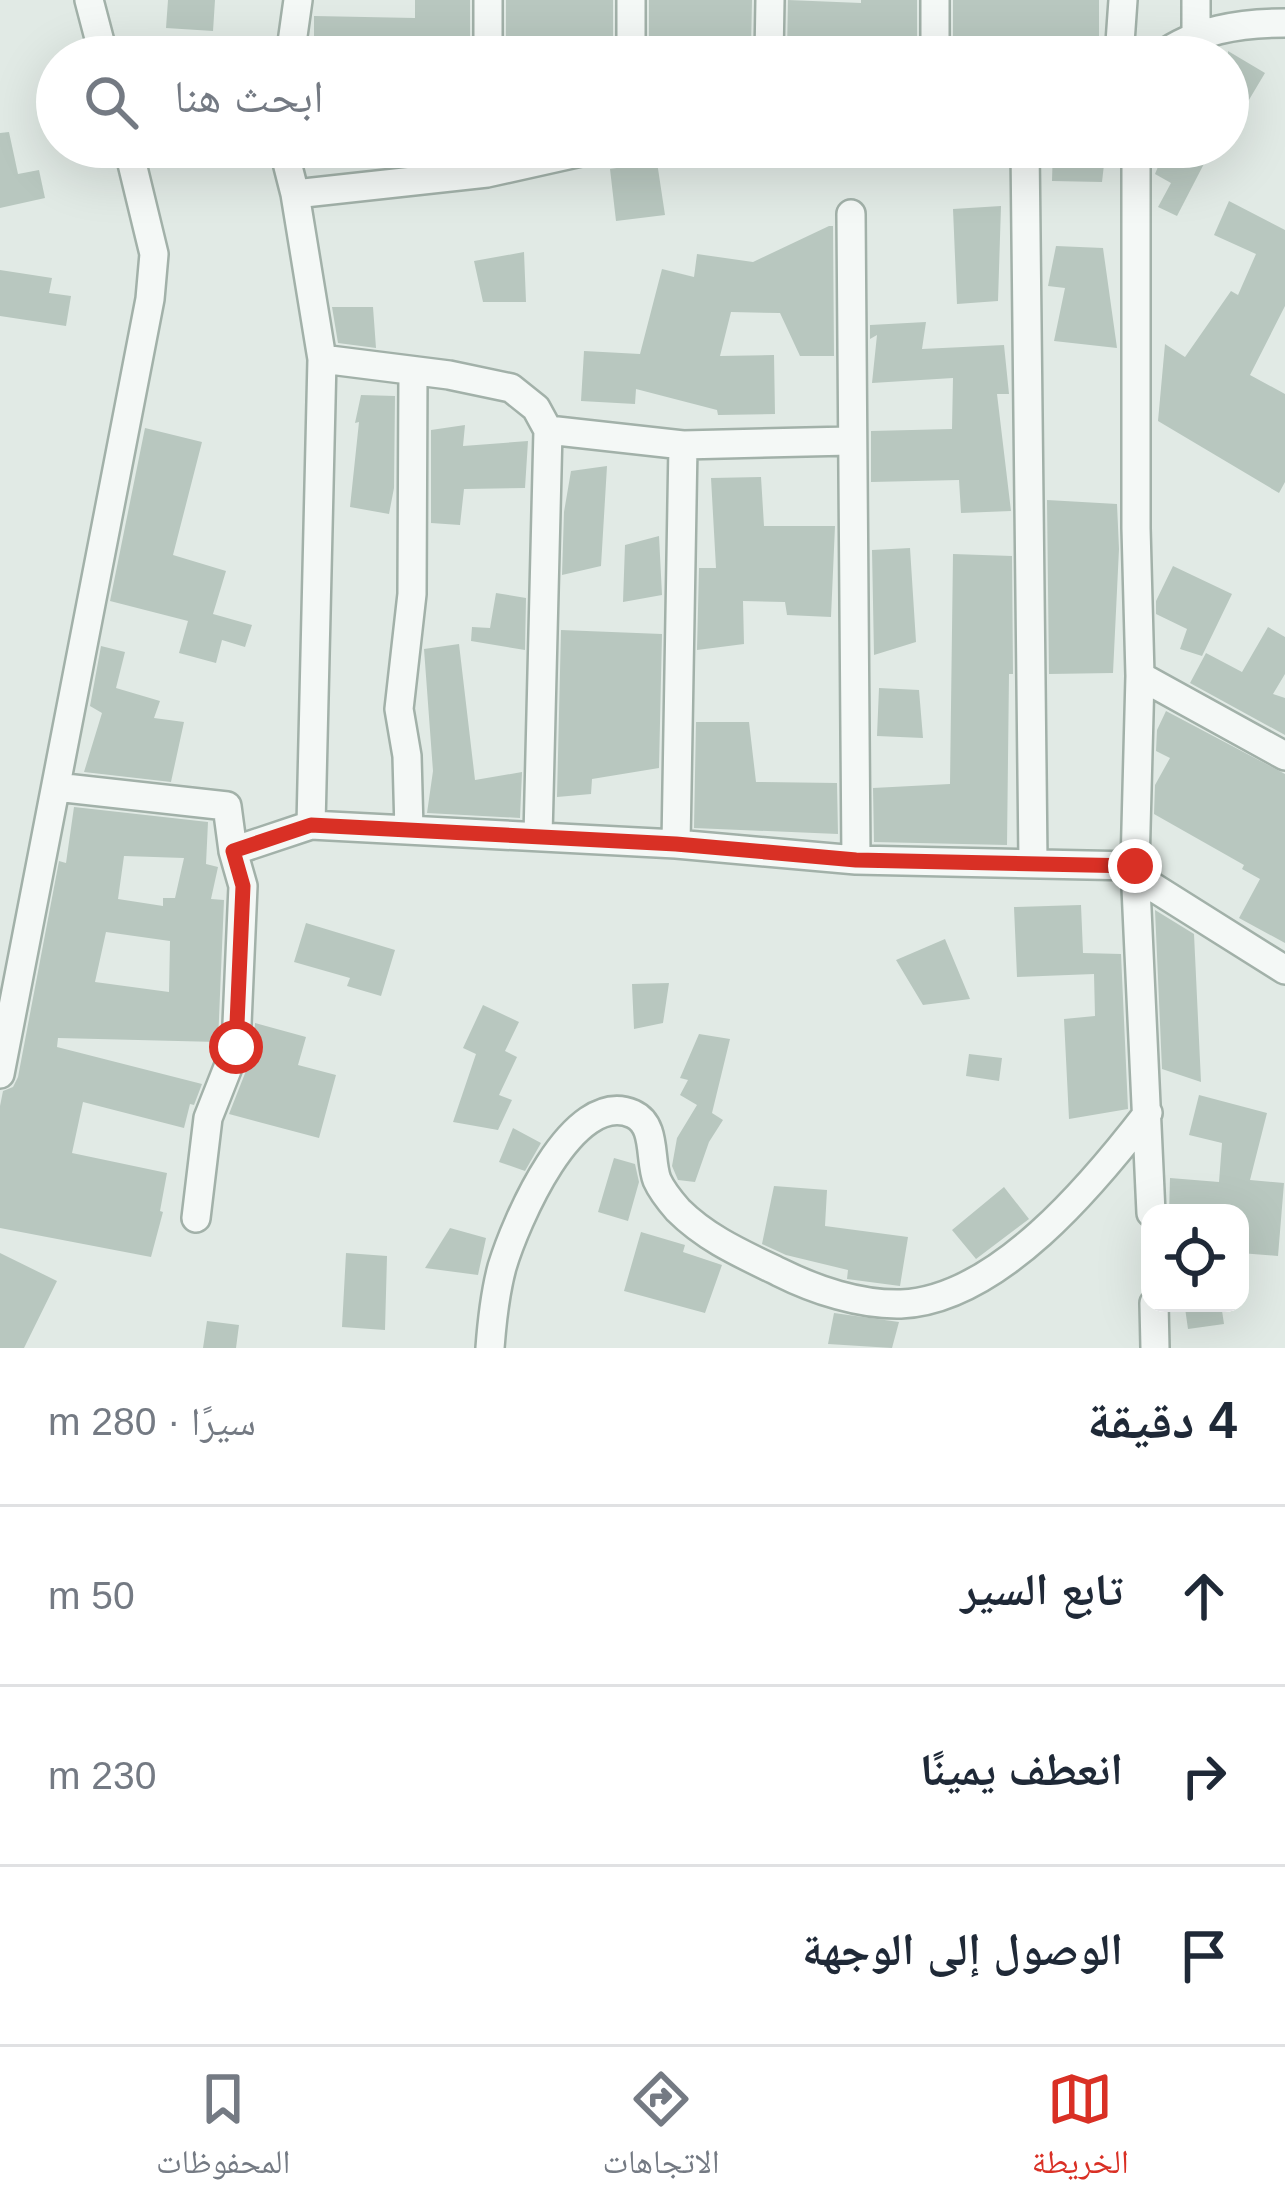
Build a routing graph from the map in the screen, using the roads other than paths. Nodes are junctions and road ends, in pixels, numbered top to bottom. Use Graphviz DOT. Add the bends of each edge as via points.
graph roads {
  1 [pos="89,0"];
  2 [pos="298,0"];
  3 [pos="488,0"];
  4 [pos="631,0"];
  5 [pos="770,0"];
  6 [pos="935,0"];
  7 [pos="1123,0"];
  8 [pos="1196,0"];
  9 [pos="1285,23"];
  10 [pos="1196,34"];
  11 [pos="98,36"];
  12 [pos="293,36"];
  13 [pos="488,36"];
  14 [pos="631,36"];
  15 [pos="769,36"];
  16 [pos="934,36"];
  17 [pos="1120,36"];
  18 [pos="1193,36"];
  19 [pos="133,168"];
  20 [pos="289,168"];
  21 [pos="442,168"];
  22 [pos="1025,168"];
  23 [pos="1136,168"];
  24 [pos="295,194"];
  25 [pos="851,214"];
  26 [pos="322,358"];
  27 [pos="413,370"];
  28 [pos="548,430"];
  29 [pos="850,441"];
  30 [pos="682,445"];
  31 [pos="1140,676"];
  32 [pos="1285,756"];
  33 [pos="56,787"];
  34 [pos="311,825"];
  35 [pos="410,830"];
  36 [pos="538,836"];
  37 [pos="676,844"];
  38 [pos="233,851"];
  39 [pos="856,860"];
  40 [pos="1033,861"];
  41 [pos="1136,872"];
  42 [pos="1285,970"];
  43 [pos="0,1074"];
  44 [pos="1148,1113"];
  45 [pos="1151,1204"];
  46 [pos="196,1218"];
  47 [pos="1154,1312"];
  48 [pos="490,1348"];
  49 [pos="1155,1348"];
  1 -- 11 [label="street"];
  2 -- 12 [label="street"];
  3 -- 13 [label="street"];
  4 -- 14 [label="street"];
  5 -- 15 [label="street"];
  6 -- 16 [label="street"];
  7 -- 17 [label="street"];
  8 -- 10 [label="street"];
  9 -- 10 [label="street"];
  10 -- 18 [label="street"];
  19 -- 33 [label="street" via="154,254 150,299"];
  20 -- 24 [label="street"];
  21 -- 24 [label="street"];
  22 -- 40 [label="street"];
  23 -- 31 [label="street"];
  24 -- 26 [label="street"];
  25 -- 29 [label="street"];
  26 -- 27 [label="street"];
  26 -- 34 [label="street"];
  27 -- 28 [label="street" via="511,388"];
  27 -- 35 [label="street" via="412,594 399,709"];
  28 -- 30 [label="street"];
  28 -- 36 [label="street"];
  29 -- 30 [label="street"];
  29 -- 39 [label="street"];
  30 -- 37 [label="street"];
  31 -- 32 [label="street"];
  31 -- 41 [label="street"];
  33 -- 38 [label="street" via="227,806"];
  33 -- 43 [label="street"];
  34 -- 35 [label="street"];
  34 -- 38 [label="street"];
  35 -- 36 [label="street"];
  36 -- 37 [label="street"];
  37 -- 39 [label="street"];
  38 -- 46 [label="street" via="243,886 236,1047 208,1118"];
  39 -- 40 [label="street"];
  40 -- 41 [label="street"];
  41 -- 42 [label="street"];
  41 -- 44 [label="street"];
  44 -- 45 [label="street"];
  44 -- 48 [label="street" via="1058,1221 956,1291 904,1304 834,1293 716,1241 657,1180 638,1115 597,1115 572,1132 515,1232"];
  47 -- 49 [label="street"];
}
